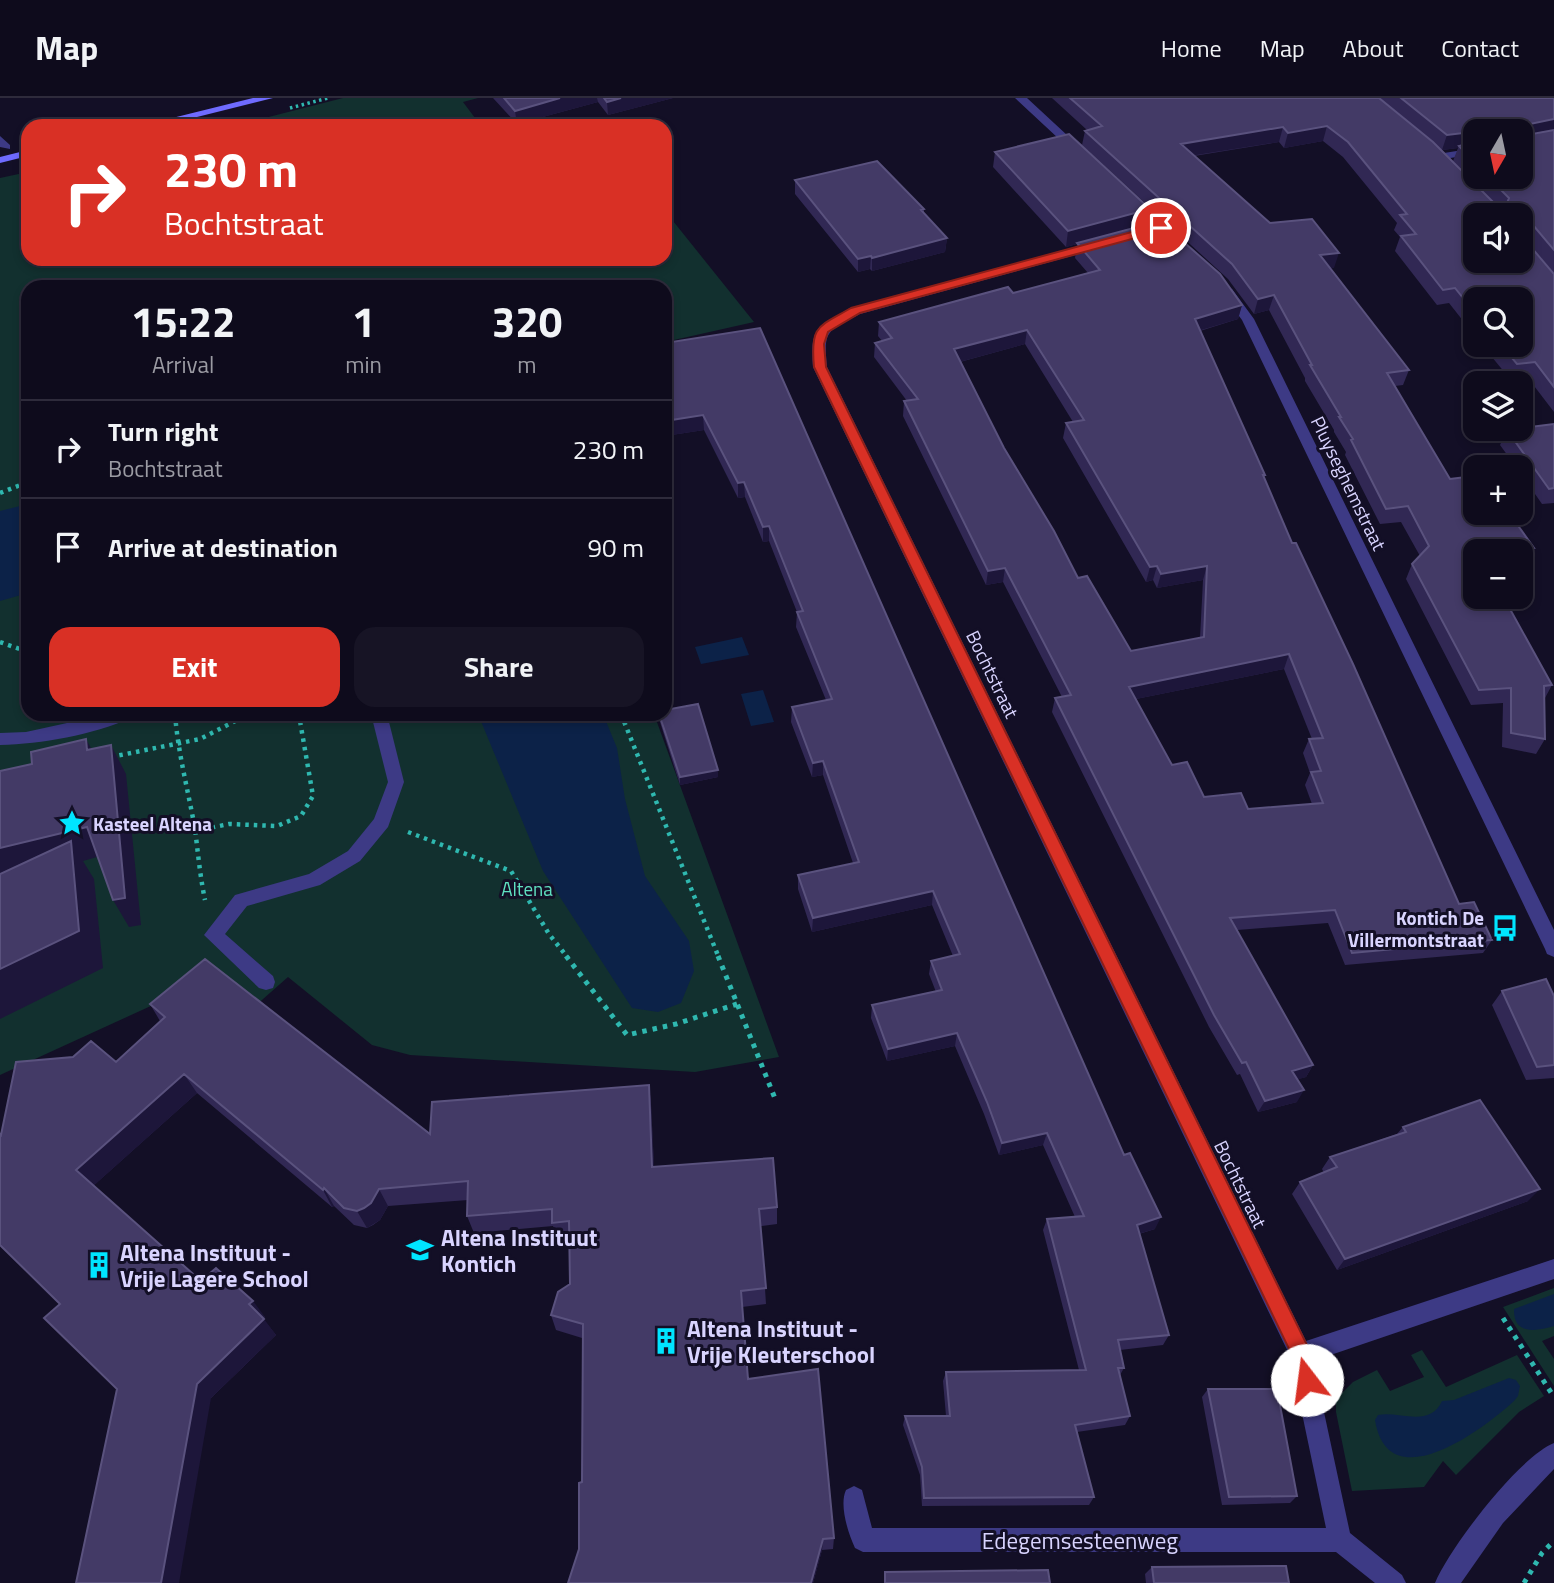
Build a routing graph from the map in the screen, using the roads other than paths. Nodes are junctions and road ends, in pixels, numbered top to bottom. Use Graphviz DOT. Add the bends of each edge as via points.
graph roads {
  1 [pos="267,98"];
  2 [pos="1020,98"];
  3 [pos="176,119"];
  4 [pos="1426,147"];
  5 [pos="1463,153"];
  6 [pos="21,155"];
  7 [pos="1438,157"];
  8 [pos="0,160"];
  9 [pos="1091,163"];
  10 [pos="1449,166"];
  11 [pos="1121,190"];
  12 [pos="1108,242"];
  13 [pos="1181,246"];
  14 [pos="1222,284"];
  15 [pos="104,721"];
  16 [pos="381,721"];
  17 [pos="0,739"];
  18 [pos="1554,949"];
  19 [pos="266,982"];
  20 [pos="1554,1269"];
  21 [pos="1301,1354"];
  22 [pos="1554,1454"];
  23 [pos="854,1498"];
  24 [pos="1340,1540"];
  25 [pos="1394,1583"];
  26 [pos="1447,1583"];
  1 -- 3 [label="street"];
  2 -- 9 [label="street"];
  4 -- 7 [label="street"];
  5 -- 7 [label="street"];
  6 -- 8 [label="street"];
  7 -- 10 [label="street"];
  11 -- 13 [label="street" via="1154,229"];
  12 -- 21 [label="street, Bochtstraat" via="855,311 822,330 820,367"];
  14 -- 18 [label="street, Pluyseghemstraat" via="1248,319"];
  15 -- 17 [label="street"];
  16 -- 19 [label="street" via="396,782 382,822 354,856 314,880 240,900 213,935"];
  20 -- 21 [label="street"];
  21 -- 24 [label="street"];
  22 -- 26 [label="street" via="1526,1476"];
  23 -- 24 [label="street, Edegemsesteenweg" via="863,1540"];
  24 -- 25 [label="street"];
}
